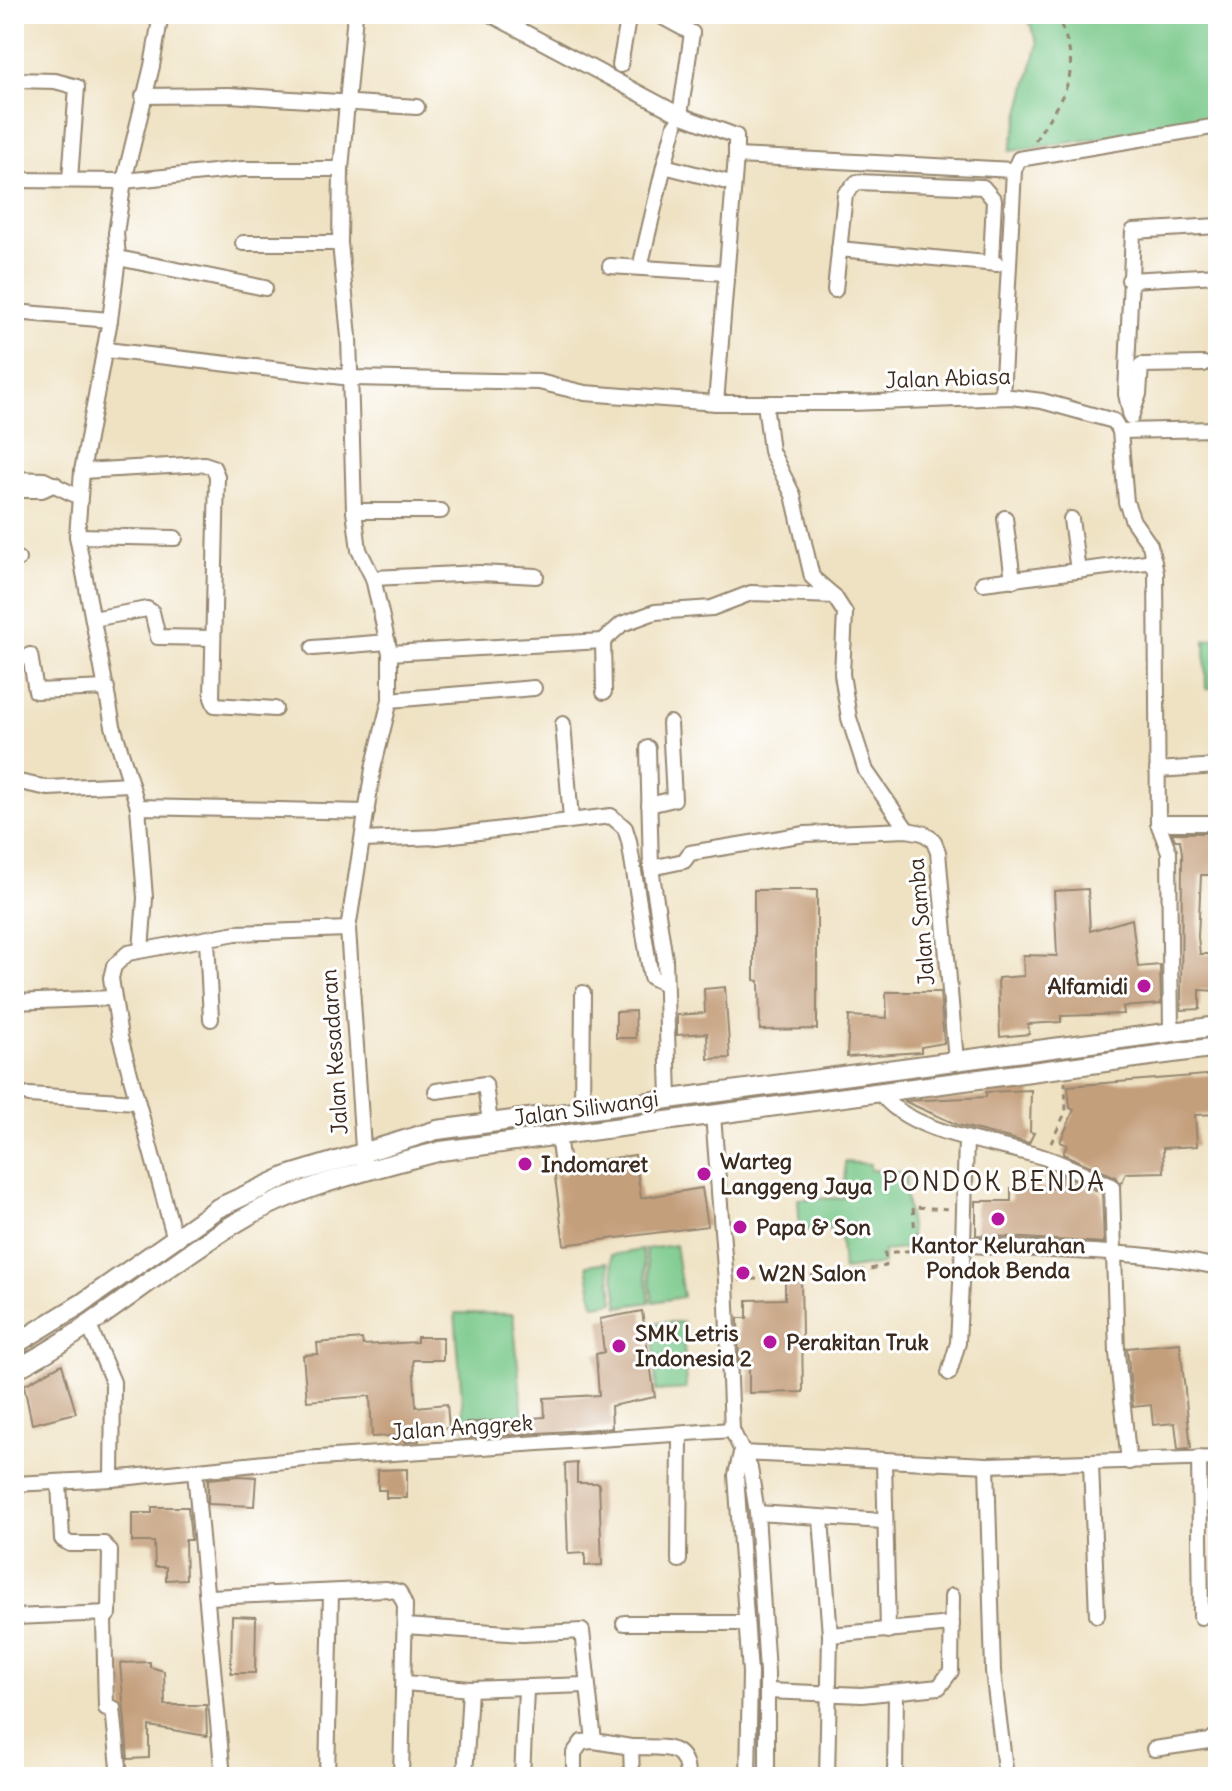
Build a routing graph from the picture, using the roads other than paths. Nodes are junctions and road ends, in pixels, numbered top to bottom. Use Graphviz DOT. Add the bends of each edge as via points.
graph roads {
  1 [pos="161,14"];
  2 [pos="355,14"];
  3 [pos="490,14"];
  4 [pos="629,14"];
  5 [pos="657,14"];
  6 [pos="620,65"];
  7 [pos="14,80"];
  8 [pos="143,96"];
  9 [pos="347,102"];
  10 [pos="417,107"];
  11 [pos="677,120"];
  12 [pos="1218,126"];
  13 [pos="736,156"];
  14 [pos="664,166"];
  15 [pos="341,169"];
  16 [pos="1014,170"];
  17 [pos="70,179"];
  18 [pos="14,180"];
  19 [pos="124,181"];
  20 [pos="727,182"];
  21 [pos="1218,226"];
  22 [pos="243,243"];
  23 [pos="340,243"];
  24 [pos="839,249"];
  25 [pos="118,258"];
  26 [pos="642,259"];
  27 [pos="991,261"];
  28 [pos="610,266"];
  29 [pos="720,269"];
  30 [pos="1008,275"];
  31 [pos="1218,275"];
  32 [pos="1129,280"];
  33 [pos="265,288"];
  34 [pos="835,290"];
  35 [pos="14,312"];
  36 [pos="110,320"];
  37 [pos="106,350"];
  38 [pos="1204,364"];
  39 [pos="351,378"];
  40 [pos="1002,397"];
  41 [pos="716,403"];
  42 [pos="765,403"];
  43 [pos="1131,417"];
  44 [pos="1218,429"];
  45 [pos="1120,431"];
  46 [pos="82,471"];
  47 [pos="14,479"];
  48 [pos="55,484"];
  49 [pos="14,490"];
  50 [pos="79,497"];
  51 [pos="354,511"];
  52 [pos="441,511"];
  53 [pos="1005,518"];
  54 [pos="1071,519"];
  55 [pos="77,536"];
  56 [pos="175,538"];
  57 [pos="1154,561"];
  58 [pos="1078,571"];
  59 [pos="536,576"];
  60 [pos="373,578"];
  61 [pos="1013,580"];
  62 [pos="983,583"];
  63 [pos="834,596"];
  64 [pos="93,619"];
  65 [pos="213,638"];
  66 [pos="603,641"];
  67 [pos="389,647"];
  68 [pos="313,648"];
  69 [pos="30,655"];
  70 [pos="107,688"];
  71 [pos="534,688"];
  72 [pos="604,692"];
  73 [pos="390,700"];
  74 [pos="275,709"];
  75 [pos="670,723"];
  76 [pos="563,724"];
  77 [pos="648,748"];
  78 [pos="1218,766"];
  79 [pos="1157,770"];
  80 [pos="14,781"];
  81 [pos="130,784"];
  82 [pos="649,805"];
  83 [pos="138,807"];
  84 [pos="367,812"];
  85 [pos="571,819"];
  86 [pos="1158,823"];
  87 [pos="1218,823"];
  88 [pos="907,830"];
  89 [pos="363,840"];
  90 [pos="651,868"];
  91 [pos="348,929"];
  92 [pos="207,940"];
  93 [pos="141,950"];
  94 [pos="14,971"];
  95 [pos="663,983"];
  96 [pos="583,993"];
  97 [pos="113,998"];
  98 [pos="15,1002"];
  99 [pos="211,1019"];
  100 [pos="1218,1026"];
  101 [pos="1171,1033"];
  102 [pos="1218,1047"];
  103 [pos="956,1061"];
  104 [pos="436,1091"];
  105 [pos="880,1092"];
  106 [pos="29,1095"];
  107 [pos="669,1099"];
  108 [pos="136,1102"];
  109 [pos="582,1110"];
  110 [pos="713,1115"];
  111 [pos="490,1123"];
  112 [pos="558,1135"];
  113 [pos="966,1140"];
  114 [pos="363,1150"];
  115 [pos="562,1165"];
  116 [pos="365,1171"];
  117 [pos="174,1236"];
  118 [pos="963,1244"];
  119 [pos="1115,1253"];
  120 [pos="1218,1267"];
  121 [pos="89,1326"];
  122 [pos="14,1345"];
  123 [pos="14,1370"];
  124 [pos="949,1373"];
  125 [pos="732,1430"];
  126 [pos="680,1435"];
  127 [pos="741,1453"];
  128 [pos="1199,1458"];
  129 [pos="1218,1458"];
  130 [pos="884,1461"];
  131 [pos="1129,1462"];
  132 [pos="1091,1464"];
  133 [pos="987,1465"];
  134 [pos="195,1471"];
  135 [pos="112,1479"];
  136 [pos="59,1483"];
  137 [pos="14,1484"];
  138 [pos="757,1513"];
  139 [pos="821,1519"];
  140 [pos="884,1521"];
  141 [pos="679,1560"];
  142 [pos="331,1592"];
  143 [pos="952,1596"];
  144 [pos="209,1597"];
  145 [pos="109,1613"];
  146 [pos="1097,1615"];
  147 [pos="14,1617"];
  148 [pos="1201,1617"];
  149 [pos="624,1623"];
  150 [pos="746,1623"];
  151 [pos="952,1624"];
  152 [pos="405,1626"];
  153 [pos="888,1631"];
  154 [pos="830,1635"];
  155 [pos="767,1672"];
  156 [pos="750,1673"];
  157 [pos="406,1683"];
  158 [pos="586,1685"];
  159 [pos="470,1689"];
  160 [pos="526,1690"];
  161 [pos="767,1691"];
  162 [pos="896,1692"];
  163 [pos="830,1694"];
  164 [pos="1218,1734"];
  165 [pos="594,1741"];
  166 [pos="631,1747"];
  167 [pos="1154,1749"];
  168 [pos="120,1777"];
  169 [pos="223,1777"];
  170 [pos="327,1777"];
  171 [pos="401,1777"];
  172 [pos="465,1777"];
  173 [pos="522,1777"];
  174 [pos="574,1777"];
  175 [pos="632,1777"];
  176 [pos="687,1777"];
  177 [pos="748,1777"];
  178 [pos="767,1777"];
  179 [pos="827,1777"];
  180 [pos="895,1777"];
  181 [pos="1006,1777"];
  1 -- 8 [label="street"];
  2 -- 9 [label="street, Jalan Kesadaran"];
  3 -- 11 [label="street"];
  4 -- 6 [label="street"];
  5 -- 11 [label="street" via="692,33"];
  7 -- 17 [label="street" via="77,87"];
  8 -- 9 [label="street"];
  8 -- 19 [label="street"];
  9 -- 10 [label="street"];
  9 -- 15 [label="street, Jalan Kesadaran"];
  11 -- 13 [label="street" via="736,136"];
  11 -- 14 [label="street"];
  12 -- 16 [label="street" via="1026,156"];
  13 -- 16 [label="street"];
  13 -- 20 [label="street"];
  14 -- 20 [label="street"];
  14 -- 26 [label="street"];
  15 -- 19 [label="street" via="243,169"];
  15 -- 23 [label="street, Jalan Kesadaran"];
  16 -- 30 [label="street"];
  17 -- 18 [label="street"];
  17 -- 19 [label="street"];
  19 -- 25 [label="street"];
  20 -- 29 [label="street"];
  21 -- 32 [label="street" via="1133,231"];
  22 -- 23 [label="street"];
  23 -- 39 [label="street, Jalan Kesadaran"];
  24 -- 27 [label="street"];
  24 -- 27 [label="street" via="845,194 851,185 983,187 995,207"];
  24 -- 34 [label="street"];
  25 -- 33 [label="street"];
  25 -- 36 [label="street"];
  27 -- 30 [label="street"];
  28 -- 29 [label="street"];
  29 -- 41 [label="street"];
  30 -- 40 [label="street"];
  31 -- 32 [label="street"];
  32 -- 43 [label="street" via="1126,394"];
  35 -- 36 [label="street"];
  36 -- 37 [label="street"];
  37 -- 39 [label="street, Jalan Abiasa"];
  37 -- 46 [label="street"];
  38 -- 43 [label="street" via="1141,365"];
  39 -- 41 [label="street, Jalan Abiasa" via="539,382 585,393"];
  39 -- 51 [label="street, Jalan Kesadaran"];
  40 -- 42 [label="street, Jalan Abiasa"];
  40 -- 45 [label="street, Jalan Abiasa" via="1096,415 1114,421"];
  41 -- 42 [label="street, Jalan Abiasa"];
  42 -- 63 [label="street, Jalan Samba" via="771,451 799,511 812,577"];
  43 -- 45 [label="street"];
  44 -- 45 [label="street"];
  45 -- 57 [label="street" via="1126,502"];
  46 -- 50 [label="street"];
  46 -- 65 [label="street" via="213,467"];
  47 -- 48 [label="street"];
  48 -- 49 [label="street" via="42,490"];
  48 -- 50 [label="street"];
  50 -- 55 [label="street"];
  51 -- 52 [label="street"];
  51 -- 60 [label="street, Jalan Kesadaran" via="359,550"];
  53 -- 61 [label="street"];
  54 -- 58 [label="street"];
  55 -- 56 [label="street"];
  55 -- 64 [label="street"];
  57 -- 58 [label="street"];
  57 -- 79 [label="street"];
  58 -- 61 [label="street"];
  59 -- 60 [label="street"];
  60 -- 67 [label="street, Jalan Kesadaran"];
  61 -- 62 [label="street"];
  63 -- 66 [label="street" via="751,593 712,608 638,616"];
  63 -- 88 [label="street, Jalan Samba" via="845,613 842,674 849,718 866,771"];
  64 -- 65 [label="street" via="147,609 158,637"];
  64 -- 70 [label="street"];
  65 -- 74 [label="street" via="215,705"];
  66 -- 67 [label="street"];
  66 -- 72 [label="street"];
  67 -- 68 [label="street"];
  67 -- 73 [label="street, Jalan Kesadaran"];
  69 -- 70 [label="street" via="36,691"];
  70 -- 81 [label="street"];
  71 -- 73 [label="street"];
  73 -- 84 [label="street, Jalan Kesadaran"];
  75 -- 82 [label="street" via="674,799"];
  76 -- 85 [label="street"];
  77 -- 82 [label="street"];
  78 -- 79 [label="street"];
  79 -- 86 [label="street"];
  80 -- 81 [label="street" via="48,788"];
  81 -- 83 [label="street"];
  82 -- 90 [label="street"];
  83 -- 84 [label="street"];
  83 -- 93 [label="street" via="145,898"];
  84 -- 89 [label="street, Jalan Kesadaran"];
  85 -- 89 [label="street" via="437,837"];
  85 -- 95 [label="street" via="611,816 625,828 651,977"];
  86 -- 87 [label="street"];
  86 -- 101 [label="street" via="1169,852"];
  88 -- 90 [label="street" via="805,834 690,853 684,861"];
  88 -- 103 [label="street, Jalan Samba" via="933,840 938,852"];
  89 -- 91 [label="street, Jalan Kesadaran"];
  90 -- 95 [label="street" via="665,959"];
  91 -- 92 [label="street" via="236,933"];
  91 -- 114 [label="street, Jalan Kesadaran"];
  92 -- 93 [label="street"];
  92 -- 99 [label="street"];
  93 -- 97 [label="street" via="128,953 114,966"];
  94 -- 98 [label="street"];
  95 -- 107 [label="street"];
  96 -- 109 [label="street"];
  97 -- 98 [label="street"];
  97 -- 108 [label="street"];
  100 -- 101 [label="main road, Jalan Siliwangi"];
  101 -- 103 [label="main road, Jalan Siliwangi"];
  102 -- 105 [label="main road, Jalan Siliwangi"];
  103 -- 107 [label="main road, Jalan Siliwangi"];
  104 -- 111 [label="street" via="485,1084"];
  105 -- 110 [label="main road, Jalan Siliwangi"];
  105 -- 113 [label="street" via="890,1107"];
  106 -- 108 [label="street"];
  107 -- 109 [label="main road, Jalan Siliwangi"];
  108 -- 117 [label="street"];
  109 -- 111 [label="main road, Jalan Siliwangi"];
  110 -- 112 [label="main road, Jalan Siliwangi"];
  110 -- 125 [label="street"];
  111 -- 114 [label="main road, Jalan Siliwangi" via="437,1130"];
  112 -- 115 [label="street"];
  112 -- 116 [label="main road, Jalan Siliwangi" via="441,1151"];
  113 -- 118 [label="street"];
  113 -- 119 [label="street" via="1044,1157 1112,1186"];
  114 -- 116 [label="street, Jalan Kesadaran"];
  114 -- 117 [label="main road, Jalan Siliwangi" via="287,1176 218,1208"];
  116 -- 121 [label="main road, Jalan Siliwangi" via="241,1219"];
  117 -- 122 [label="main road, Jalan Siliwangi"];
  118 -- 119 [label="street"];
  118 -- 124 [label="street" via="958,1343"];
  119 -- 120 [label="street" via="1160,1255"];
  119 -- 131 [label="street" via="1117,1353"];
  121 -- 123 [label="main road, Jalan Siliwangi"];
  121 -- 135 [label="street" via="113,1382"];
  125 -- 126 [label="street, Jalan Anggrek"];
  125 -- 127 [label="street"];
  126 -- 134 [label="street, Jalan Anggrek"];
  126 -- 141 [label="street"];
  127 -- 130 [label="street"];
  127 -- 138 [label="street" via="750,1468"];
  127 -- 150 [label="street" via="736,1475"];
  128 -- 129 [label="street"];
  128 -- 131 [label="street"];
  128 -- 148 [label="street"];
  130 -- 133 [label="street"];
  130 -- 140 [label="street"];
  131 -- 132 [label="street"];
  132 -- 133 [label="street"];
  132 -- 146 [label="street"];
  133 -- 181 [label="street" via="993,1671"];
  134 -- 135 [label="street, Jalan Anggrek"];
  134 -- 144 [label="street"];
  135 -- 136 [label="street, Jalan Anggrek"];
  136 -- 137 [label="street, Jalan Anggrek"];
  136 -- 145 [label="street" via="62,1539 70,1544 104,1544 110,1551"];
  138 -- 139 [label="street"];
  138 -- 155 [label="street"];
  139 -- 140 [label="street"];
  139 -- 154 [label="street"];
  140 -- 153 [label="street"];
  142 -- 144 [label="street"];
  142 -- 152 [label="street" via="399,1592"];
  142 -- 170 [label="street"];
  143 -- 151 [label="street"];
  144 -- 169 [label="street"];
  145 -- 147 [label="street"];
  145 -- 168 [label="street" via="104,1619 106,1708 113,1708"];
  149 -- 150 [label="street"];
  150 -- 156 [label="street"];
  151 -- 153 [label="street"];
  151 -- 162 [label="street" via="948,1680 939,1687"];
  152 -- 157 [label="street"];
  152 -- 158 [label="street" via="523,1634 582,1631"];
  153 -- 154 [label="street"];
  154 -- 163 [label="street"];
  155 -- 156 [label="street"];
  155 -- 161 [label="street"];
  156 -- 177 [label="street"];
  157 -- 159 [label="street"];
  157 -- 171 [label="street"];
  158 -- 160 [label="street"];
  158 -- 165 [label="street"];
  159 -- 160 [label="street"];
  159 -- 172 [label="street"];
  160 -- 173 [label="street"];
  161 -- 163 [label="street"];
  161 -- 178 [label="street"];
  162 -- 163 [label="street"];
  162 -- 180 [label="street"];
  163 -- 179 [label="street"];
  164 -- 167 [label="street" via="1210,1741"];
  165 -- 166 [label="street"];
  165 -- 174 [label="street" via="582,1742 574,1753"];
  166 -- 175 [label="street"];
  166 -- 176 [label="street" via="664,1747 681,1754"];
}
